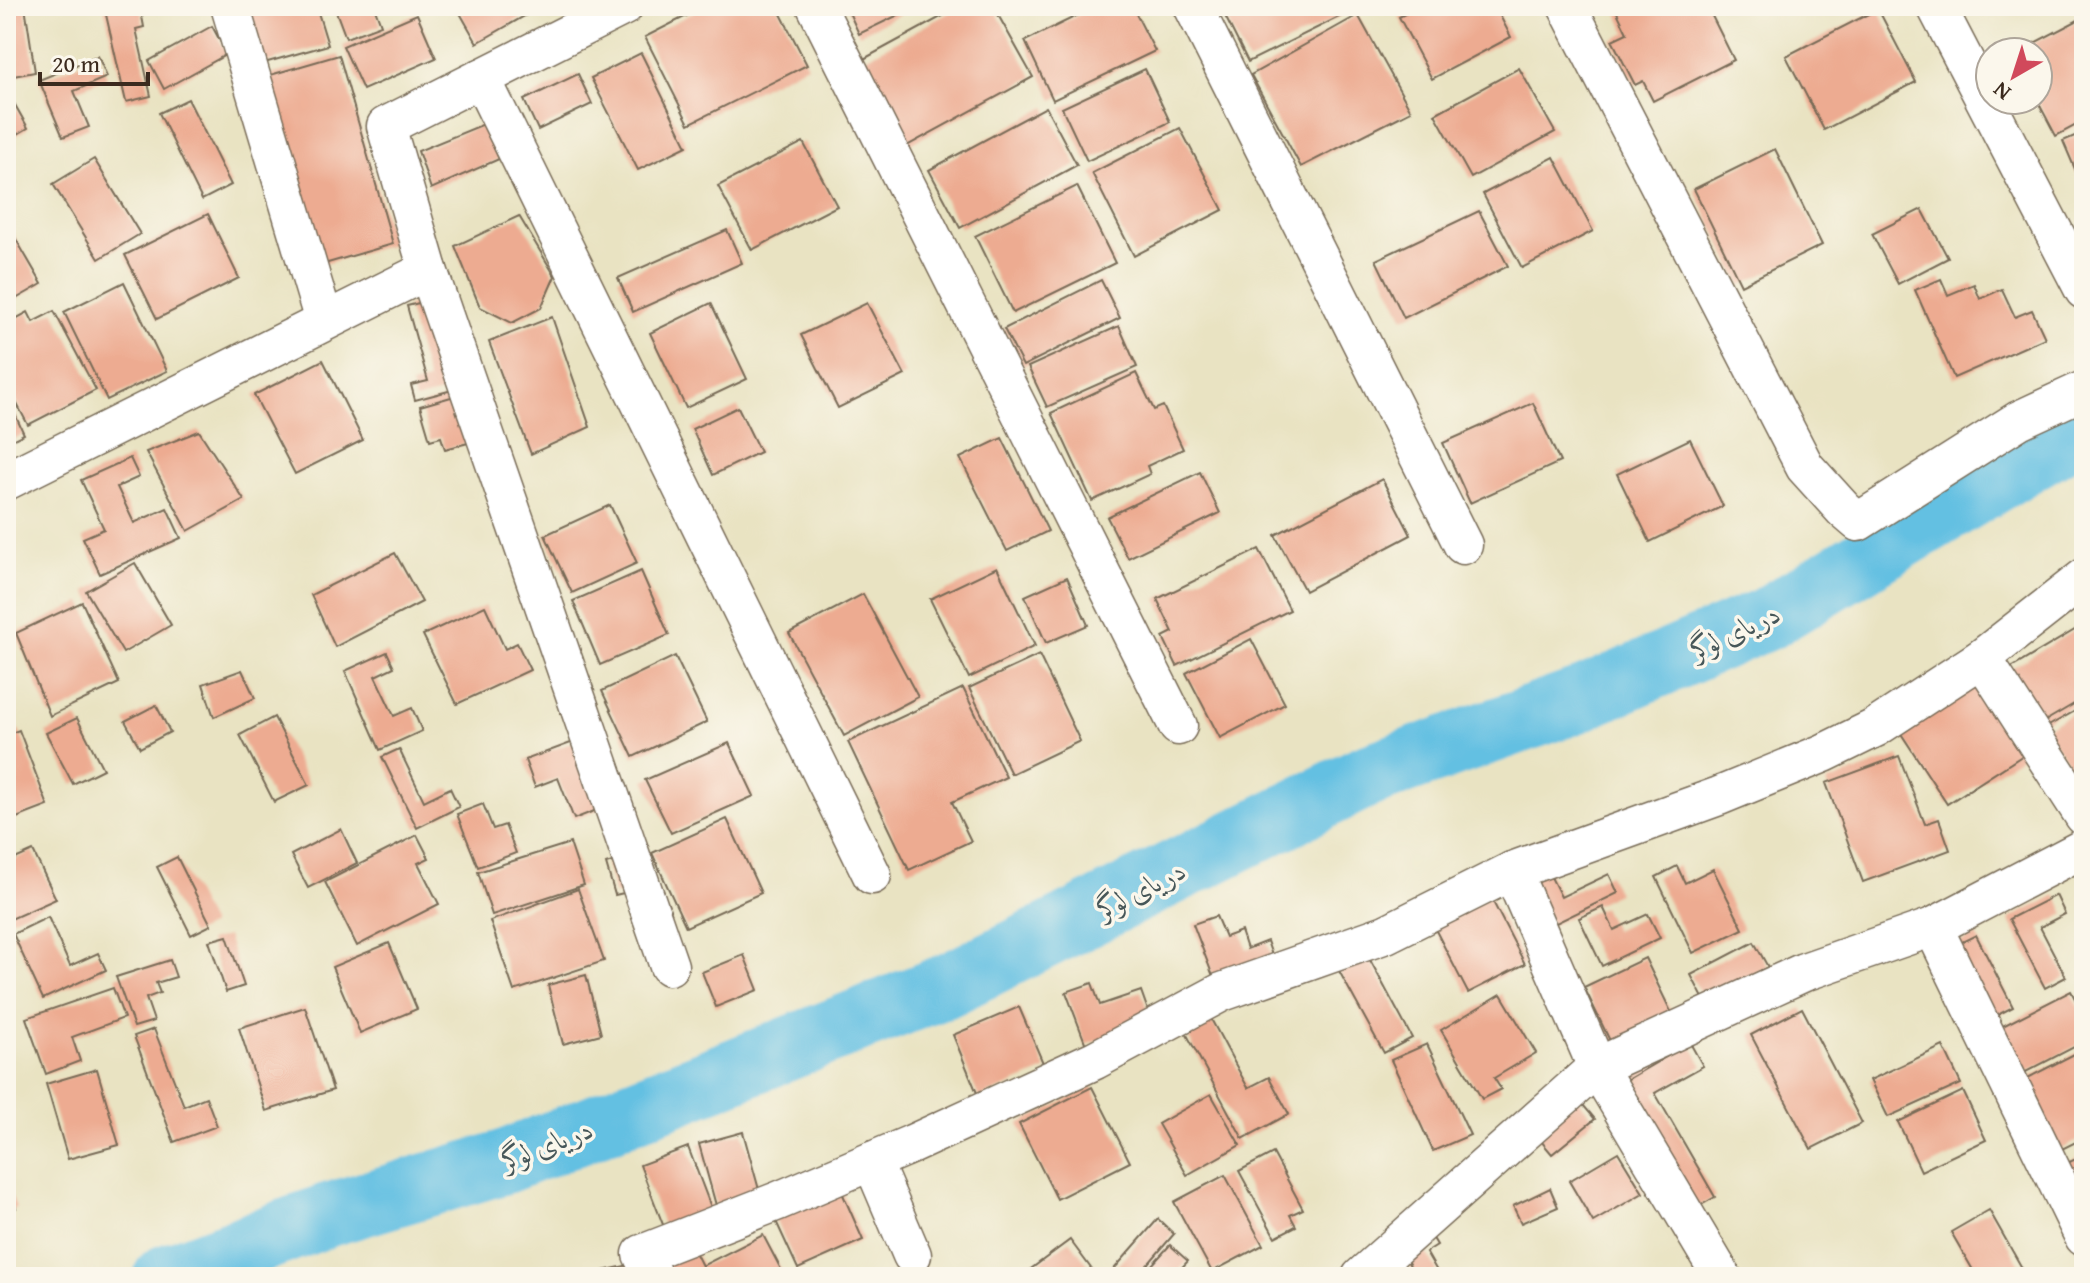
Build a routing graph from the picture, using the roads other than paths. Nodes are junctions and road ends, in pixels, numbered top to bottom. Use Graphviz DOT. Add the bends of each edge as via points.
graph roads {
  1 [pos="230,6"];
  2 [pos="624,6"];
  3 [pos="816,6"];
  4 [pos="1193,6"];
  5 [pos="1567,6"];
  6 [pos="1936,6"];
  7 [pos="481,78"];
  8 [pos="428,270"];
  9 [pos="2084,290"];
  10 [pos="324,321"];
  11 [pos="2084,390"];
  12 [pos="6,481"];
  13 [pos="1463,545"];
  14 [pos="2084,578"];
  15 [pos="1982,658"];
  16 [pos="1178,726"];
  17 [pos="2084,816"];
  18 [pos="2084,848"];
  19 [pos="1512,871"];
  20 [pos="872,875"];
  21 [pos="1933,927"];
  22 [pos="669,966"];
  23 [pos="1597,1067"];
  24 [pos="872,1161"];
  25 [pos="2084,1237"];
  26 [pos="912,1255"];
  27 [pos="653,1277"];
  28 [pos="1361,1277"];
  29 [pos="1722,1277"];
  1 -- 10 [label="street"];
  2 -- 7 [label="street"];
  3 -- 16 [label="street"];
  4 -- 13 [label="street"];
  5 -- 11 [label="street" via="1805,467 1858,522 2019,420"];
  6 -- 9 [label="street"];
  7 -- 8 [label="street" via="386,126"];
  7 -- 20 [label="street"];
  8 -- 10 [label="street"];
  8 -- 22 [label="street"];
  10 -- 12 [label="street"];
  14 -- 15 [label="street"];
  15 -- 17 [label="street"];
  15 -- 19 [label="street" via="1875,728 1824,753"];
  18 -- 21 [label="street"];
  19 -- 23 [label="street"];
  19 -- 24 [label="street" via="1386,934 1222,992 1095,1060"];
  21 -- 23 [label="street" via="1804,972"];
  21 -- 25 [label="street"];
  23 -- 28 [label="street"];
  23 -- 29 [label="street"];
  24 -- 26 [label="street"];
  24 -- 27 [label="street" via="642,1254"];
}
